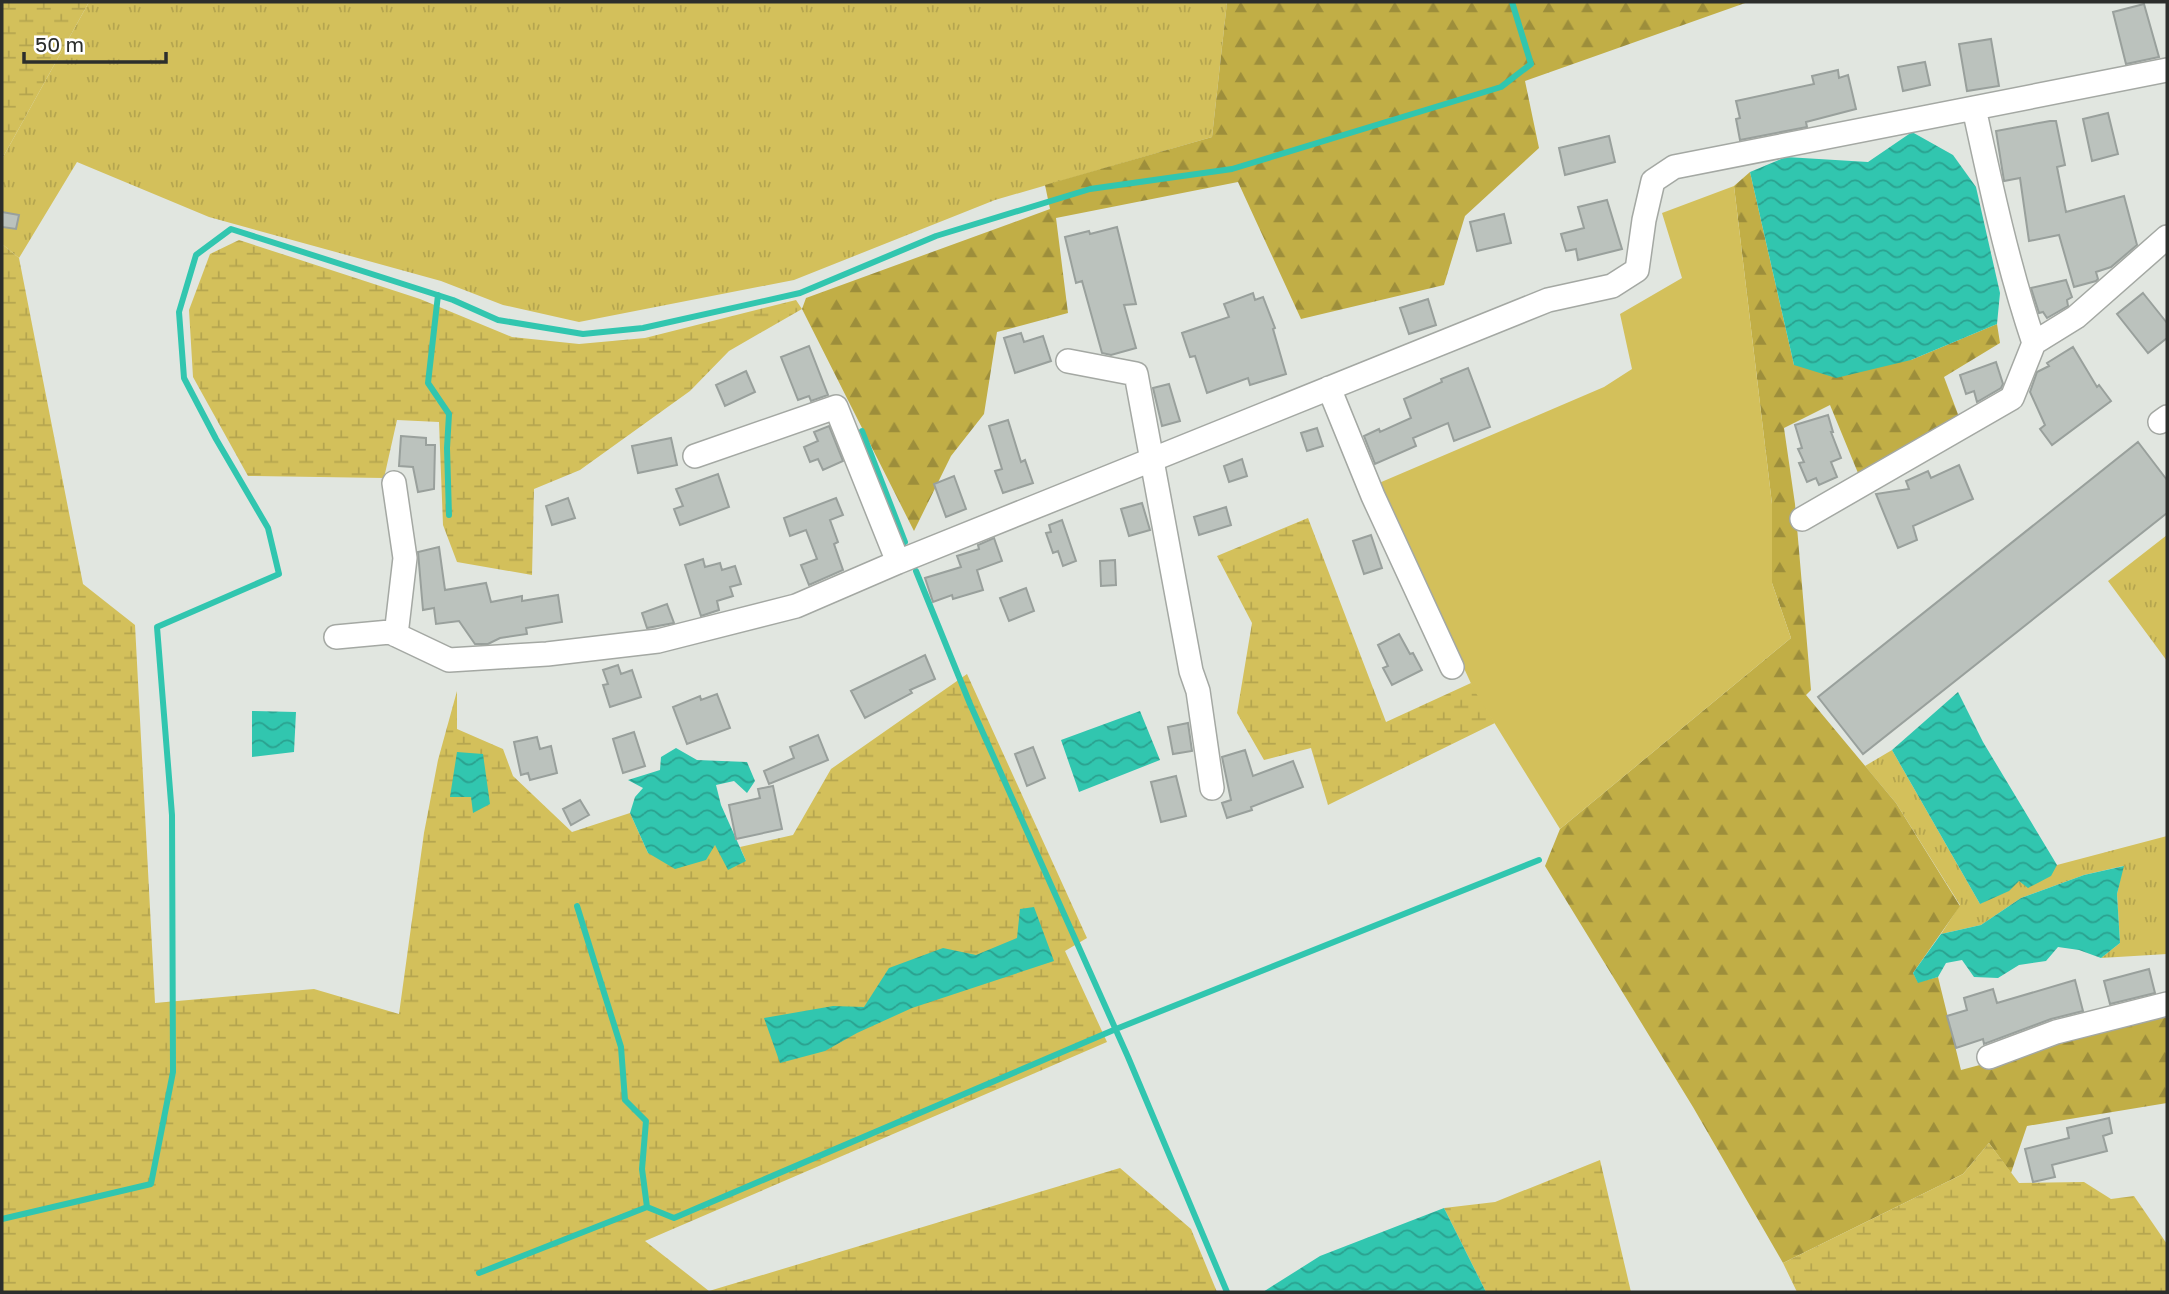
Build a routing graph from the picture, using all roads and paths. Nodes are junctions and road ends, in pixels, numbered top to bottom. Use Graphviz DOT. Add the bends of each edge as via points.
graph roads {
  1 [pos="2167,71"];
  2 [pos="1975,108"];
  3 [pos="2167,236"];
  4 [pos="2034,343"];
  5 [pos="1069,361"];
  6 [pos="1329,388"];
  7 [pos="695,456"];
  8 [pos="1153,459"];
  9 [pos="394,483"];
  10 [pos="1802,519"];
  11 [pos="898,562"];
  12 [pos="396,635"];
  13 [pos="336,637"];
  14 [pos="1452,667"];
  15 [pos="1212,788"];
  16 [pos="2167,1004"];
  17 [pos="1989,1057"];
  1 -- 2 [label="street"];
  2 -- 4 [label="street" via="1993,196"];
  2 -- 6 [label="street" via="1674,167 1653,181 1637,270 1612,286 1548,300"];
  3 -- 4 [label="street" via="2076,317"];
  4 -- 10 [label="street" via="2012,398"];
  5 -- 8 [label="street" via="1136,374"];
  6 -- 8 [label="street"];
  6 -- 14 [label="street"];
  7 -- 11 [label="street" via="836,407"];
  8 -- 11 [label="street"];
  8 -- 15 [label="street"];
  9 -- 12 [label="street" via="405,558"];
  11 -- 12 [label="street" via="796,606 658,641 449,660"];
  12 -- 13 [label="street"];
  16 -- 17 [label="street" via="2056,1032"];
}
